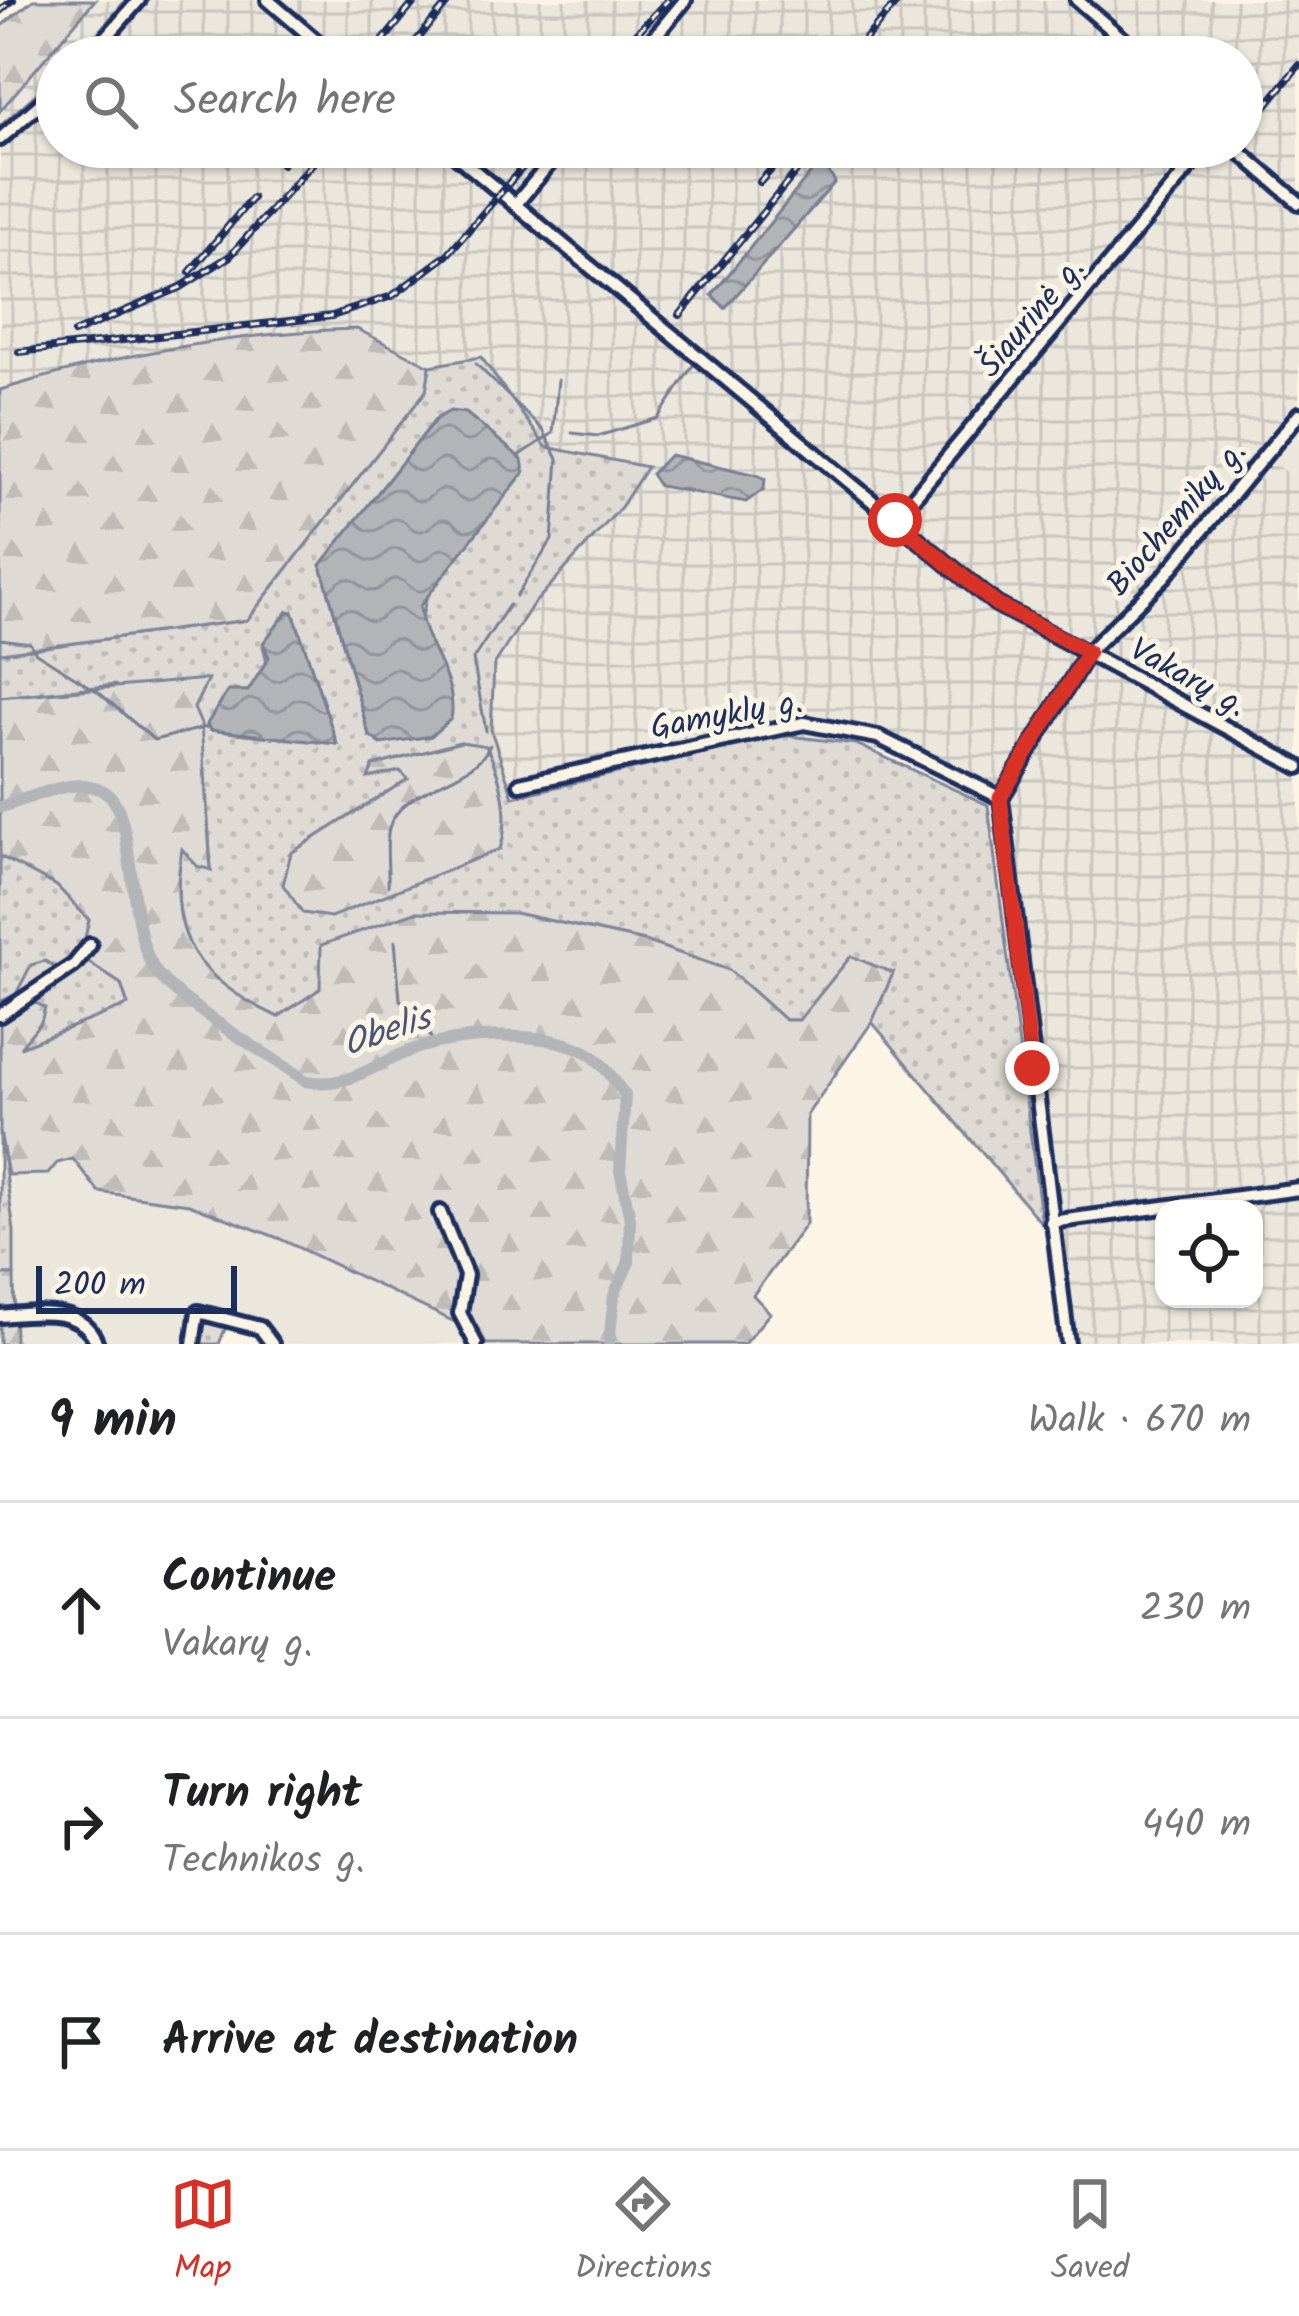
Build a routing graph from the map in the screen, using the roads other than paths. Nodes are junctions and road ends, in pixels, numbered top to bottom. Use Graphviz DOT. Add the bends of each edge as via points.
graph roads {
  1 [pos="140,0"];
  2 [pos="268,0"];
  3 [pos="685,0"];
  4 [pos="1077,0"];
  5 [pos="107,36"];
  6 [pos="310,36"];
  7 [pos="655,36"];
  8 [pos="1119,36"];
  9 [pos="36,107"];
  10 [pos="0,139"];
  11 [pos="472,168"];
  12 [pos="546,168"];
  13 [pos="1188,168"];
  14 [pos="1258,168"];
  15 [pos="1299,203"];
  16 [pos="516,204"];
  17 [pos="1299,414"];
  18 [pos="895,520"];
  19 [pos="1088,652"];
  20 [pos="1299,767"];
  21 [pos="520,784"];
  22 [pos="1000,798"];
  23 [pos="90,945"];
  24 [pos="0,1015"];
  25 [pos="1299,1189"];
  26 [pos="440,1212"];
  27 [pos="1052,1222"];
  28 [pos="0,1316"];
  29 [pos="97,1344"];
  30 [pos="193,1344"];
  31 [pos="272,1344"];
  32 [pos="476,1344"];
  33 [pos="1068,1344"];
  1 -- 5 [label="street"];
  2 -- 6 [label="street"];
  3 -- 7 [label="street"];
  4 -- 8 [label="street"];
  9 -- 10 [label="street"];
  11 -- 16 [label="street, Vakarų g."];
  12 -- 16 [label="street"];
  13 -- 18 [label="street, Šiaurinė g."];
  14 -- 15 [label="street"];
  16 -- 18 [label="street, Vakarų g."];
  17 -- 19 [label="street, Biochemikų g." via="1164,577"];
  18 -- 19 [label="street, Vakarų g." via="996,604"];
  19 -- 20 [label="street, Vakarų g."];
  19 -- 22 [label="street, Biochemikų g."];
  21 -- 22 [label="street, Gamyklų g." via="804,723 878,737"];
  22 -- 27 [label="street"];
  23 -- 24 [label="street" via="63,974"];
  25 -- 27 [label="street"];
  26 -- 32 [label="street" via="466,1275 460,1313"];
  27 -- 33 [label="street"];
  28 -- 29 [label="street" via="69,1315"];
  30 -- 31 [label="street" via="198,1312 260,1328"];
}
